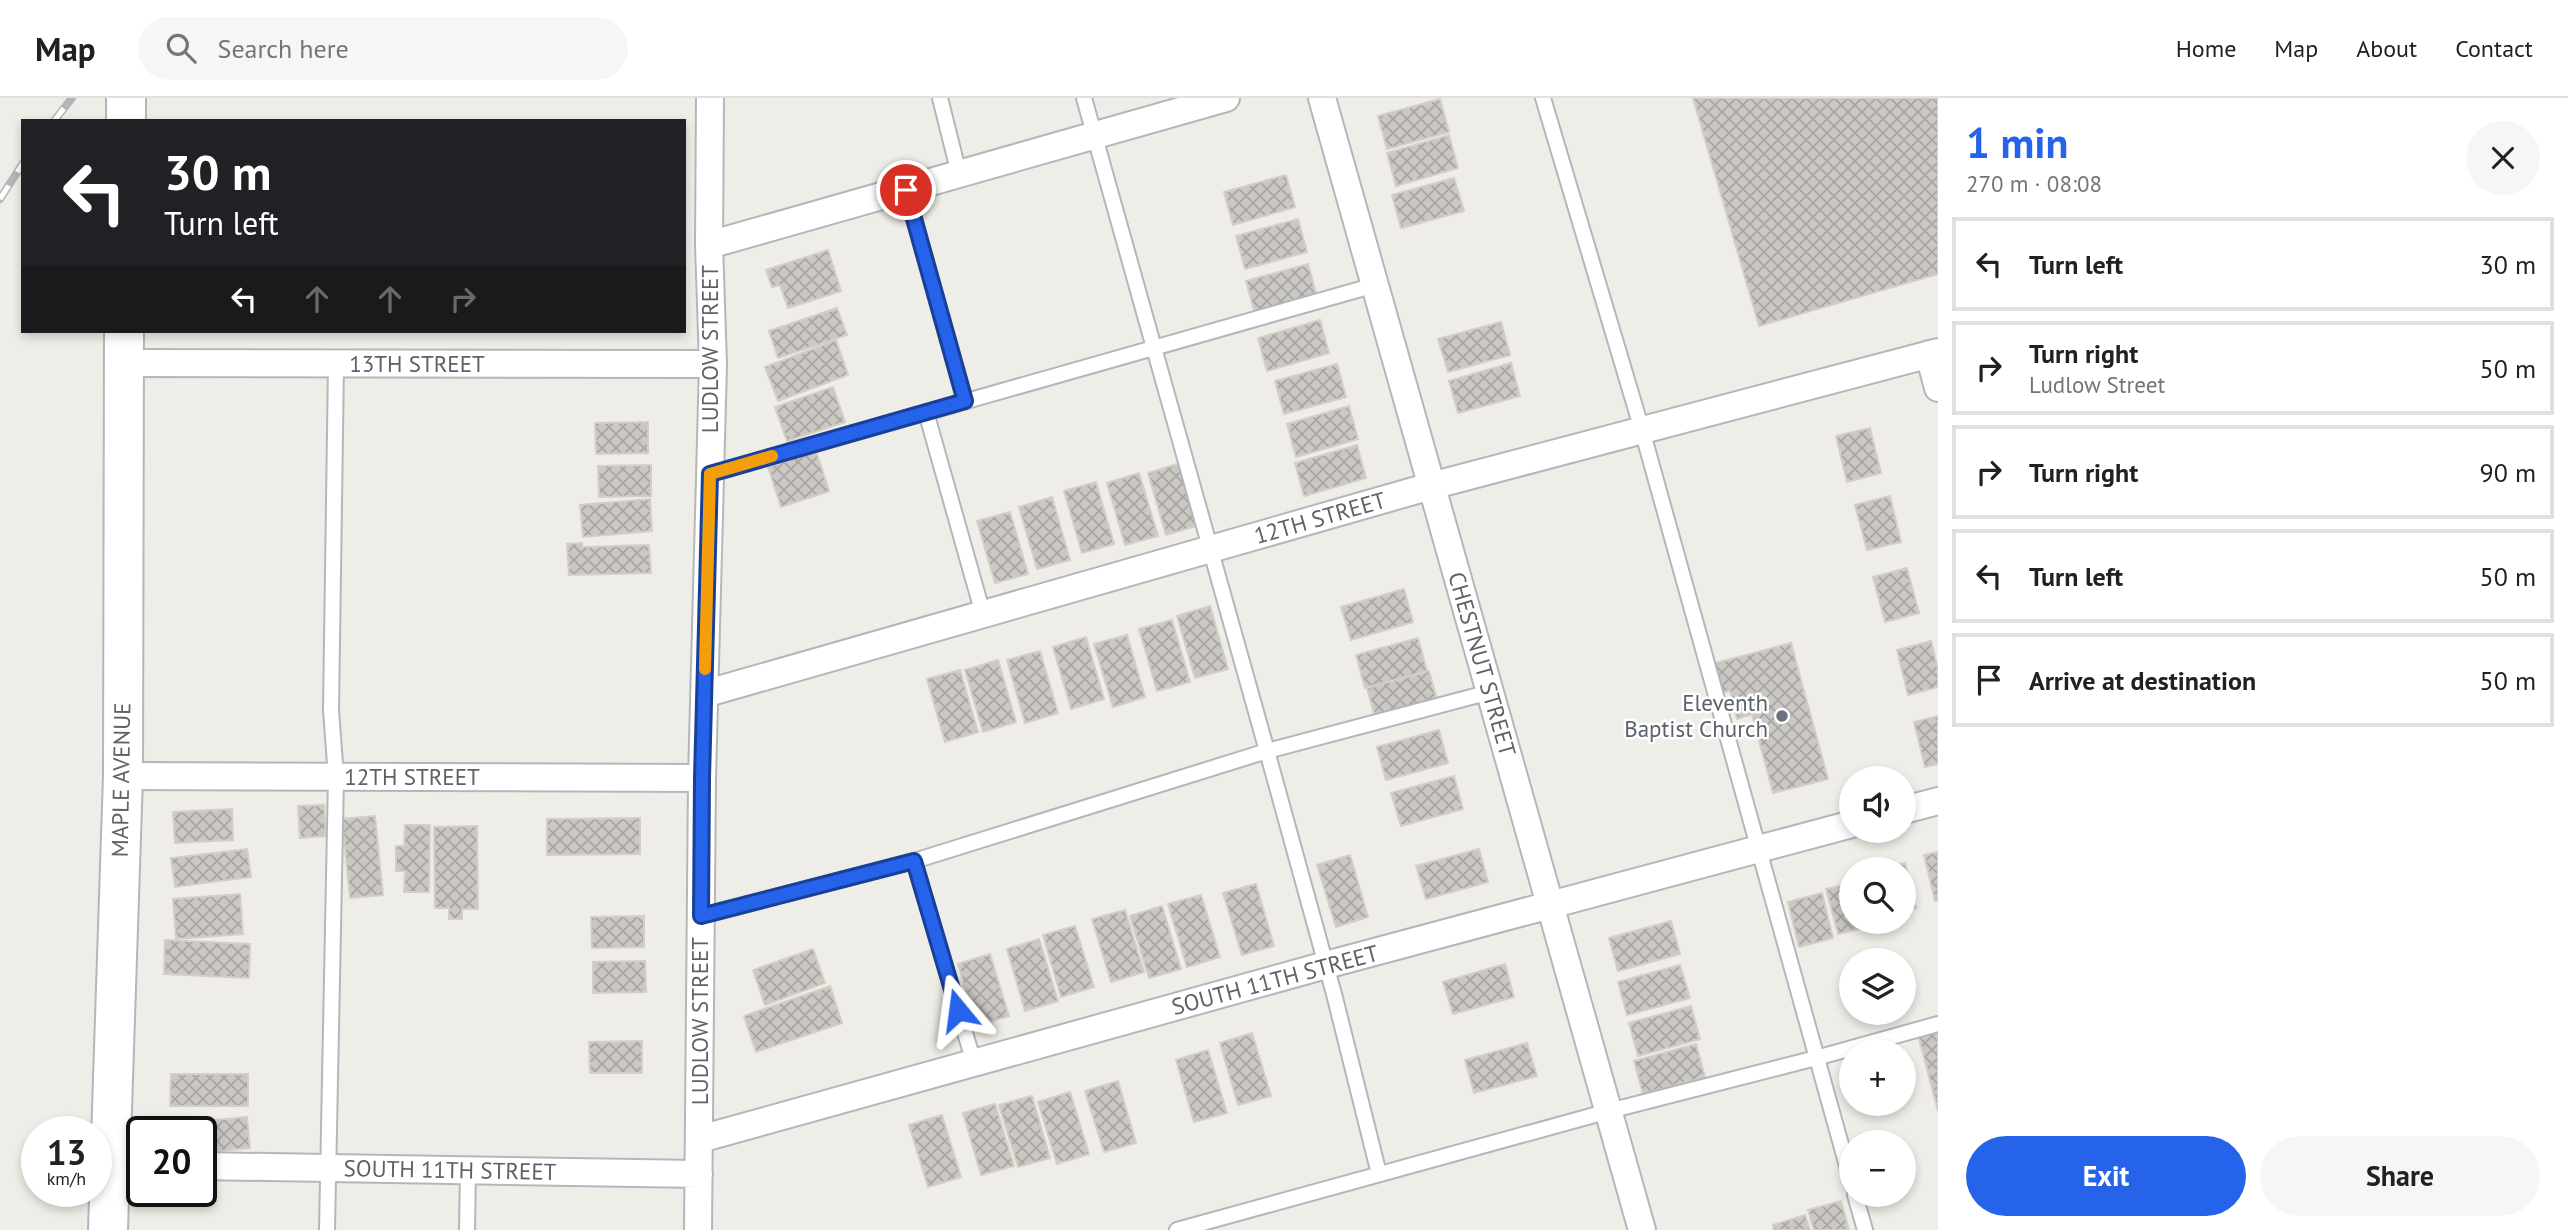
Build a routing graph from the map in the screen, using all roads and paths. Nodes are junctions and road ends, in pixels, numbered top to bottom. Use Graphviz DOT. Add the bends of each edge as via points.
graph roads {
  1 [pos="126,98"];
  2 [pos="710,98"];
  3 [pos="940,98"];
  4 [pos="1084,98"];
  5 [pos="1226,98"];
  6 [pos="1322,98"];
  7 [pos="1543,98"];
  8 [pos="126,119"];
  9 [pos="1095,136"];
  10 [pos="959,174"];
  11 [pos="906,190"];
  12 [pos="709,245"];
  13 [pos="1375,285"];
  14 [pos="123,347"];
  15 [pos="1156,347"];
  16 [pos="1933,353"];
  17 [pos="336,363"];
  18 [pos="712,364"];
  19 [pos="1938,388"];
  20 [pos="965,401"];
  21 [pos="926,412"];
  22 [pos="1642,430"];
  23 [pos="710,474"];
  24 [pos="1432,486"];
  25 [pos="1212,549"];
  26 [pos="983,614"];
  27 [pos="1490,692"];
  28 [pos="704,694"];
  29 [pos="1267,751"];
  30 [pos="123,776"];
  31 [pos="336,777"];
  32 [pos="702,778"];
  33 [pos="1938,801"];
  34 [pos="1916,807"];
  35 [pos="1839,828"];
  36 [pos="1757,850"];
  37 [pos="914,861"];
  38 [pos="1551,906"];
  39 [pos="701,916"];
  40 [pos="1326,965"];
  41 [pos="1938,1024"];
  42 [pos="1816,1058"];
  43 [pos="974,1063"];
  44 [pos="1609,1111"];
  45 [pos="1839,1138"];
  46 [pos="700,1139"];
  47 [pos="125,1165"];
  48 [pos="217,1166"];
  49 [pos="329,1167"];
  50 [pos="467,1170"];
  51 [pos="699,1174"];
  52 [pos="1379,1174"];
  53 [pos="1858,1207"];
  54 [pos="108,1230"];
  55 [pos="327,1230"];
  56 [pos="467,1230"];
  57 [pos="698,1230"];
  58 [pos="1177,1230"];
  59 [pos="1642,1230"];
  60 [pos="1865,1230"];
  1 -- 8 [label="street"];
  2 -- 12 [label="street, LUDLOW STREET"];
  3 -- 10 [label="lane"];
  4 -- 9 [label="lane"];
  5 -- 9 [label="street"];
  6 -- 13 [label="street, CHESTNUT STREET"];
  7 -- 22 [label="lane"];
  9 -- 10 [label="street"];
  9 -- 15 [label="lane"];
  10 -- 11 [label="street"];
  11 -- 12 [label="street"];
  11 -- 20 [label="lane"];
  12 -- 18 [label="street, LUDLOW STREET"];
  13 -- 15 [label="lane"];
  13 -- 24 [label="street, CHESTNUT STREET"];
  14 -- 17 [label="street, 13TH STREET"];
  14 -- 30 [label="street, MAPLE AVENUE"];
  15 -- 20 [label="lane"];
  15 -- 25 [label="lane"];
  16 -- 19 [label="street"];
  16 -- 22 [label="street, 12TH STREET"];
  17 -- 18 [label="street, 13TH STREET"];
  17 -- 31 [label="lane" via="331,710"];
  18 -- 23 [label="street, LUDLOW STREET"];
  20 -- 21 [label="lane"];
  21 -- 23 [label="lane"];
  21 -- 26 [label="lane"];
  22 -- 24 [label="street, 12TH STREET"];
  22 -- 36 [label="lane"];
  23 -- 28 [label="street, LUDLOW STREET"];
  24 -- 25 [label="street, 12TH STREET"];
  24 -- 27 [label="street, CHESTNUT STREET"];
  25 -- 26 [label="street, 12TH STREET"];
  25 -- 29 [label="lane"];
  26 -- 28 [label="street, 12TH STREET"];
  27 -- 29 [label="lane"];
  27 -- 38 [label="street, CHESTNUT STREET"];
  28 -- 32 [label="street, LUDLOW STREET"];
  29 -- 37 [label="lane"];
  29 -- 40 [label="lane"];
  30 -- 31 [label="street, 12TH STREET"];
  30 -- 47 [label="street, MAPLE AVENUE"];
  31 -- 32 [label="street, 12TH STREET"];
  31 -- 49 [label="lane"];
  32 -- 39 [label="street, LUDLOW STREET"];
  33 -- 34 [label="street"];
  35 -- 36 [label="street, SOUTH 11TH STREET"];
  36 -- 38 [label="street, SOUTH 11TH STREET"];
  36 -- 42 [label="lane"];
  37 -- 39 [label="lane"];
  37 -- 43 [label="lane"];
  38 -- 40 [label="street, SOUTH 11TH STREET"];
  38 -- 44 [label="street, CHESTNUT STREET"];
  39 -- 46 [label="street, LUDLOW STREET"];
  40 -- 43 [label="street, SOUTH 11TH STREET"];
  40 -- 52 [label="lane"];
  41 -- 42 [label="lane"];
  42 -- 44 [label="lane"];
  42 -- 45 [label="lane"];
  43 -- 46 [label="street, SOUTH 11TH STREET"];
  44 -- 52 [label="lane"];
  44 -- 59 [label="street, CHESTNUT STREET"];
  46 -- 51 [label="street, LUDLOW STREET"];
  47 -- 54 [label="street, MAPLE AVENUE"];
  48 -- 49 [label="street, SOUTH 11TH STREET"];
  49 -- 50 [label="street, SOUTH 11TH STREET"];
  49 -- 55 [label="lane"];
  50 -- 51 [label="street, SOUTH 11TH STREET"];
  50 -- 56 [label="lane"];
  51 -- 57 [label="street, LUDLOW STREET"];
  52 -- 58 [label="lane"];
  53 -- 60 [label="lane"];
}
